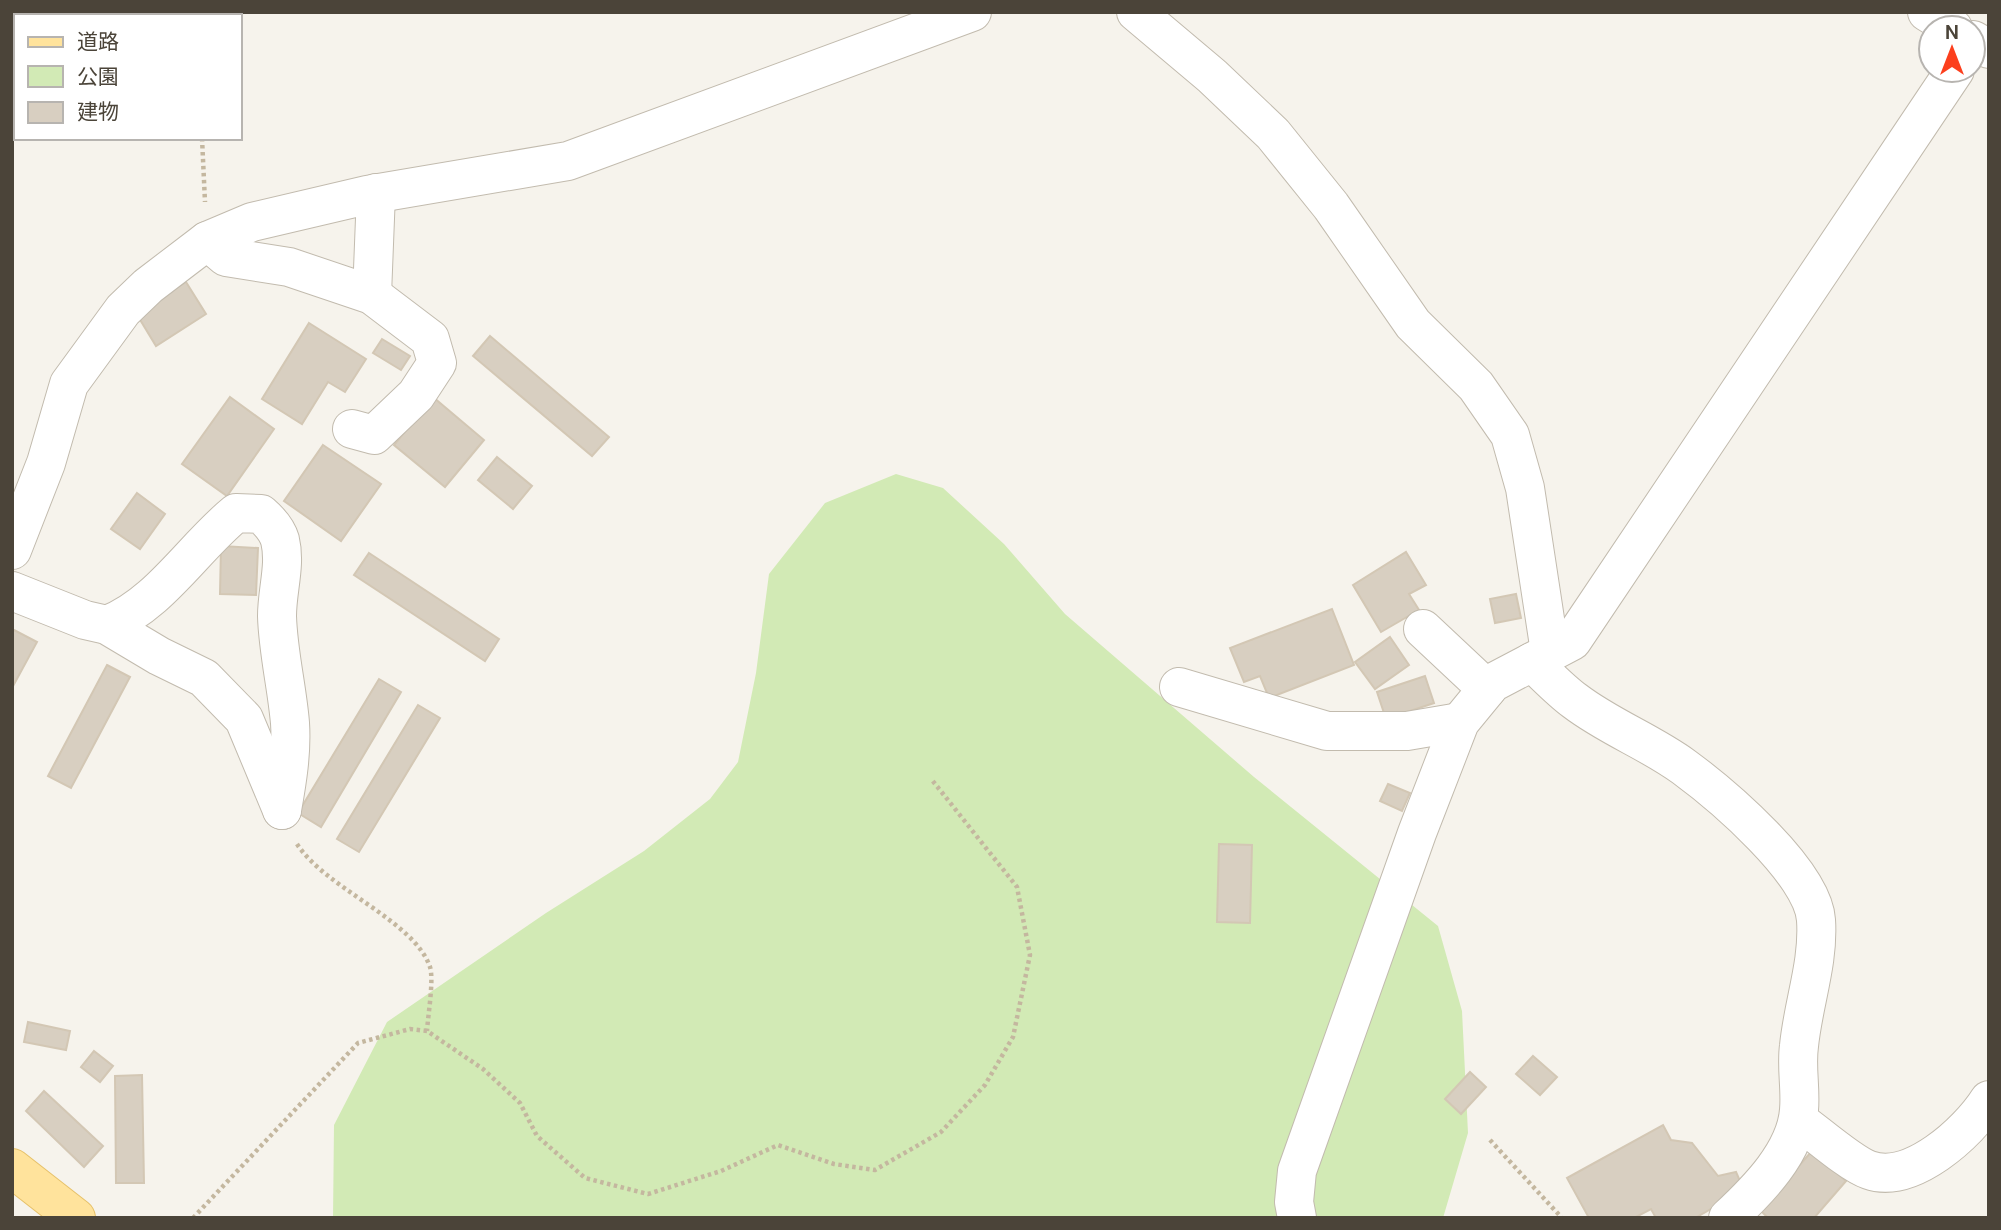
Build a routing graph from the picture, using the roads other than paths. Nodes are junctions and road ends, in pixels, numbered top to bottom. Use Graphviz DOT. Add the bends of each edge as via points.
graph roads {
  1 [pos="972,12"];
  2 [pos="1136,12"];
  3 [pos="1943,84"];
  4 [pos="376,193"];
  5 [pos="207,242"];
  6 [pos="372,295"];
  7 [pos="352,429"];
  8 [pos="12,550"];
  9 [pos="12,592"];
  10 [pos="107,625"];
  11 [pos="1423,629"];
  12 [pos="1541,657"];
  13 [pos="1179,687"];
  14 [pos="1487,689"];
  15 [pos="1460,722"];
  16 [pos="1989,1100"];
  17 [pos="1798,1120"];
  18 [pos="12,1168"];
  19 [pos="76,1218"];
  20 [pos="1297,1218"];
  21 [pos="1728,1218"];
  1 -- 4 [label="street" via="568,161"];
  2 -- 12 [label="street" via="1273,134 1331,206 1413,324 1475,386 1510,435 1524,488"];
  3 -- 12 [label="street" via="1572,641"];
  4 -- 5 [label="street" via="252,222"];
  4 -- 6 [label="street"];
  5 -- 6 [label="street" via="226,257 289,267"];
  5 -- 8 [label="street" via="122,310 69,384 46,463"];
  6 -- 7 [label="street" via="430,339 437,363 416,395 374,435"];
  9 -- 10 [label="street"];
  10 -- 10 [label="street" via="204,678 244,719 282,810 290,724 279,659 277,612 282,567 279,538 270,522 261,514 236,513 160,588"];
  11 -- 14 [label="street"];
  12 -- 14 [label="street"];
  12 -- 17 [label="street" via="1574,701 1683,766 1737,811 1786,860 1811,900 1816,919 1814,961 1798,1047"];
  13 -- 15 [label="street" via="1326,730 1407,731"];
  14 -- 15 [label="street"];
  15 -- 20 [label="street" via="1297,1171"];
  16 -- 17 [label="street" via="1963,1132 1917,1167 1897,1172 1868,1170"];
  17 -- 21 [label="street" via="1785,1152"];
  18 -- 19 [label="main road"];
}
